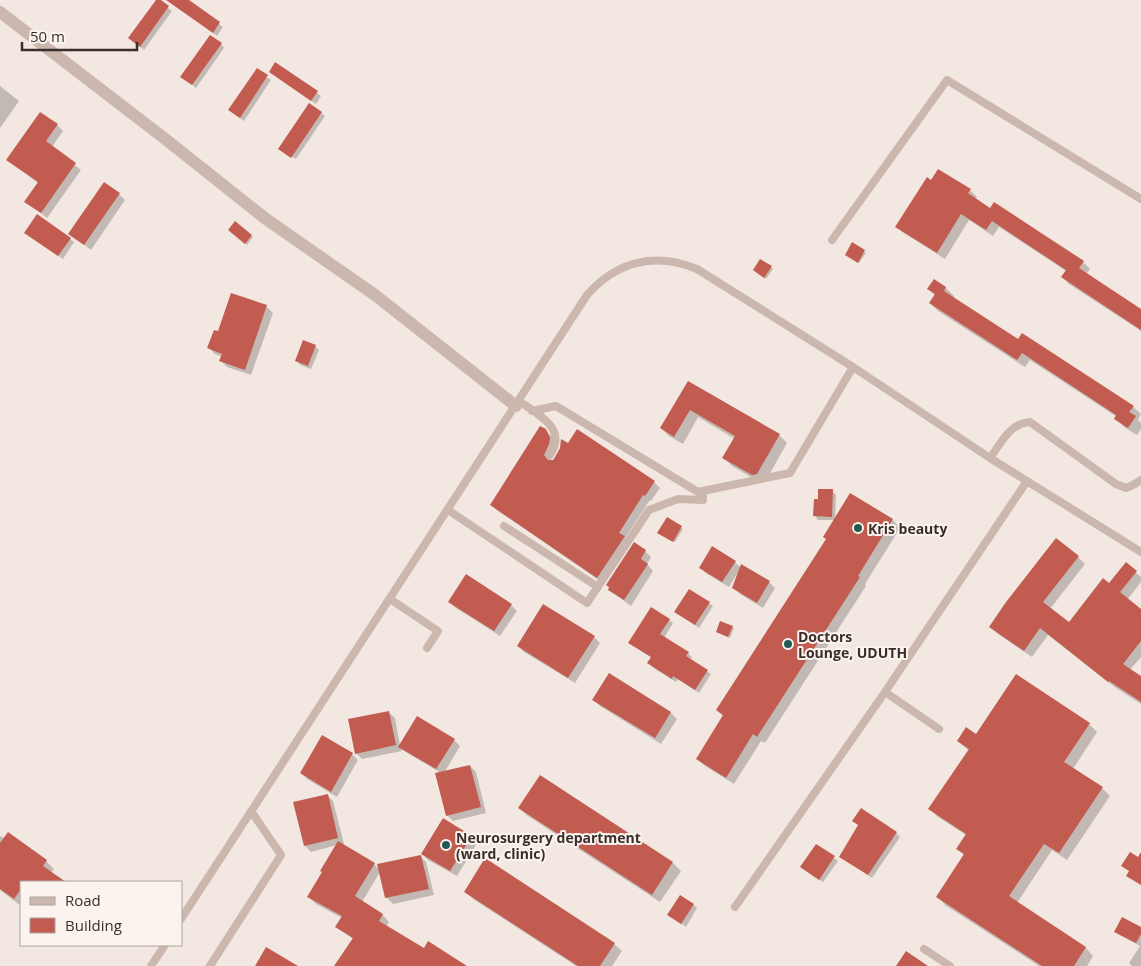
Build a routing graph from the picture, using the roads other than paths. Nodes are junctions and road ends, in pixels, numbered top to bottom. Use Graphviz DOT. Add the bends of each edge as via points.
graph roads {
  1 [pos="0,12"];
  2 [pos="1141,199"];
  3 [pos="832,240"];
  4 [pos="853,367"];
  5 [pos="517,403"];
  6 [pos="532,411"];
  7 [pos="550,455"];
  8 [pos="990,458"];
  9 [pos="1141,480"];
  10 [pos="1027,481"];
  11 [pos="703,491"];
  12 [pos="448,510"];
  13 [pos="504,526"];
  14 [pos="1141,552"];
  15 [pos="598,587"];
  16 [pos="390,599"];
  17 [pos="427,648"];
  18 [pos="885,692"];
  19 [pos="939,729"];
  20 [pos="251,812"];
  21 [pos="735,907"];
  22 [pos="182,917"];
  23 [pos="164,946"];
  24 [pos="924,949"];
  25 [pos="151,966"];
  26 [pos="210,966"];
  27 [pos="950,966"];
  1 -- 5 [label="street" via="266,219 375,295"];
  2 -- 3 [label="lane" via="946,80"];
  4 -- 5 [label="lane" via="697,269 674,261 649,260 626,266 595,286"];
  4 -- 8 [label="lane"];
  4 -- 11 [label="lane" via="790,474"];
  5 -- 6 [label="lane"];
  5 -- 12 [label="lane"];
  6 -- 7 [label="lane" via="553,429 556,442"];
  6 -- 11 [label="lane" via="556,406 698,492"];
  8 -- 9 [label="lane" via="1011,429 1030,422 1116,484 1126,488"];
  8 -- 10 [label="lane"];
  10 -- 14 [label="lane"];
  10 -- 18 [label="lane"];
  11 -- 15 [label="lane" via="703,500 678,499 650,510"];
  12 -- 15 [label="lane" via="587,604"];
  12 -- 16 [label="lane"];
  13 -- 15 [label="lane"];
  16 -- 17 [label="lane" via="438,631"];
  16 -- 20 [label="lane"];
  18 -- 19 [label="lane"];
  18 -- 21 [label="lane"];
  20 -- 22 [label="lane"];
  20 -- 26 [label="lane" via="281,855"];
  23 -- 25 [label="lane"];
  24 -- 27 [label="lane"];
}
